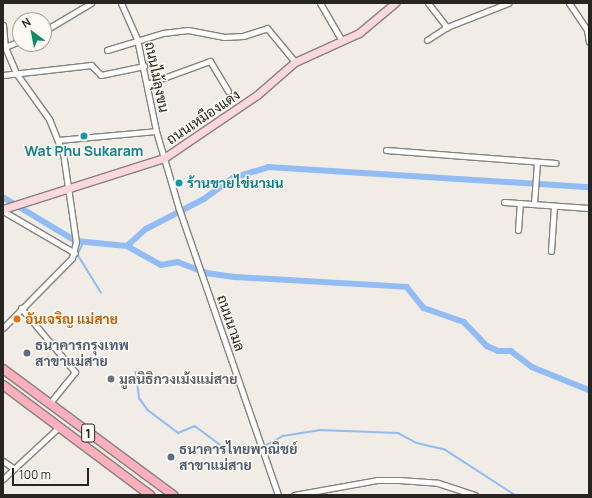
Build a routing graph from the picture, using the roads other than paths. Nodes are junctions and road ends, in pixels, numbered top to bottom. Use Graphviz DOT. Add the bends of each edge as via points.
graph roads {
  1 [pos="91,3"];
  2 [pos="121,3"];
  3 [pos="320,3"];
  4 [pos="395,3"];
  5 [pos="428,3"];
  6 [pos="508,3"];
  7 [pos="569,3"];
  8 [pos="3,25"];
  9 [pos="52,26"];
  10 [pos="447,27"];
  11 [pos="588,30"];
  12 [pos="137,39"];
  13 [pos="427,40"];
  14 [pos="342,41"];
  15 [pos="589,42"];
  16 [pos="12,44"];
  17 [pos="5,46"];
  18 [pos="107,50"];
  19 [pos="295,62"];
  20 [pos="144,66"];
  21 [pos="16,73"];
  22 [pos="3,75"];
  23 [pos="147,84"];
  24 [pos="228,91"];
  25 [pos="156,131"];
  26 [pos="58,140"];
  27 [pos="386,150"];
  28 [pos="164,158"];
  29 [pos="537,162"];
  30 [pos="556,163"];
  31 [pos="69,188"];
  32 [pos="504,202"];
  33 [pos="520,203"];
  34 [pos="534,204"];
  35 [pos="554,206"];
  36 [pos="589,208"];
  37 [pos="3,210"];
  38 [pos="518,230"];
  39 [pos="75,248"];
  40 [pos="551,250"];
  41 [pos="20,308"];
  42 [pos="3,328"];
  43 [pos="3,369"];
  44 [pos="3,385"];
  45 [pos="49,404"];
  46 [pos="42,413"];
  47 [pos="67,417"];
  48 [pos="59,427"];
  49 [pos="3,461"];
  50 [pos="13,468"];
  51 [pos="3,479"];
  52 [pos="150,495"];
  53 [pos="173,495"];
  54 [pos="278,495"];
  55 [pos="294,495"];
  56 [pos="475,495"];
  1 -- 9 [label="street"];
  2 -- 12 [label="street, ถนนไม้ลุงขน"];
  3 -- 14 [label="street"];
  4 -- 14 [label="street, ถนนเหมืองแดง" via="378,19"];
  5 -- 10 [label="street"];
  6 -- 10 [label="street"];
  7 -- 11 [label="street"];
  8 -- 17 [label="street"];
  10 -- 13 [label="street"];
  11 -- 15 [label="street"];
  12 -- 18 [label="street"];
  12 -- 19 [label="street" via="188,30 224,37 243,36 267,28"];
  12 -- 20 [label="street, ถนนไม้ลุงขน"];
  14 -- 19 [label="street, ถนนเหมืองแดง"];
  16 -- 17 [label="street"];
  17 -- 21 [label="street"];
  19 -- 28 [label="street, ถนนเหมืองแดง" via="257,95"];
  20 -- 21 [label="street" via="101,75 91,65"];
  20 -- 23 [label="street, ถนนไม้ลุงขน"];
  21 -- 22 [label="street"];
  21 -- 26 [label="street" via="49,119"];
  23 -- 24 [label="street" via="210,61"];
  23 -- 25 [label="street, ถนนไม้ลุงขน"];
  25 -- 26 [label="street"];
  25 -- 28 [label="street, ถนนไม้ลุงขน"];
  26 -- 31 [label="street"];
  27 -- 29 [label="street"];
  28 -- 31 [label="street, ถนนเหมืองแดง"];
  28 -- 54 [label="street, ถนนนามล" via="200,274"];
  29 -- 30 [label="street"];
  29 -- 34 [label="street"];
  31 -- 37 [label="street, ถนนเหมืองแดง"];
  31 -- 39 [label="street"];
  32 -- 33 [label="street"];
  33 -- 34 [label="street"];
  33 -- 38 [label="street"];
  34 -- 35 [label="street"];
  35 -- 36 [label="street"];
  35 -- 40 [label="street"];
  37 -- 39 [label="street"];
  39 -- 41 [label="street"];
  41 -- 42 [label="street"];
  41 -- 45 [label="street" via="75,372"];
  43 -- 45 [label="main road, 1"];
  44 -- 46 [label="main road, 1"];
  45 -- 46 [label="main road"];
  45 -- 47 [label="main road, 1"];
  46 -- 48 [label="main road, 1"];
  47 -- 48 [label="main road"];
  47 -- 53 [label="main road, 1"];
  48 -- 50 [label="street"];
  48 -- 52 [label="main road, 1"];
  49 -- 50 [label="street"];
  50 -- 51 [label="street"];
  55 -- 56 [label="street" via="392,480 438,483"];
}
